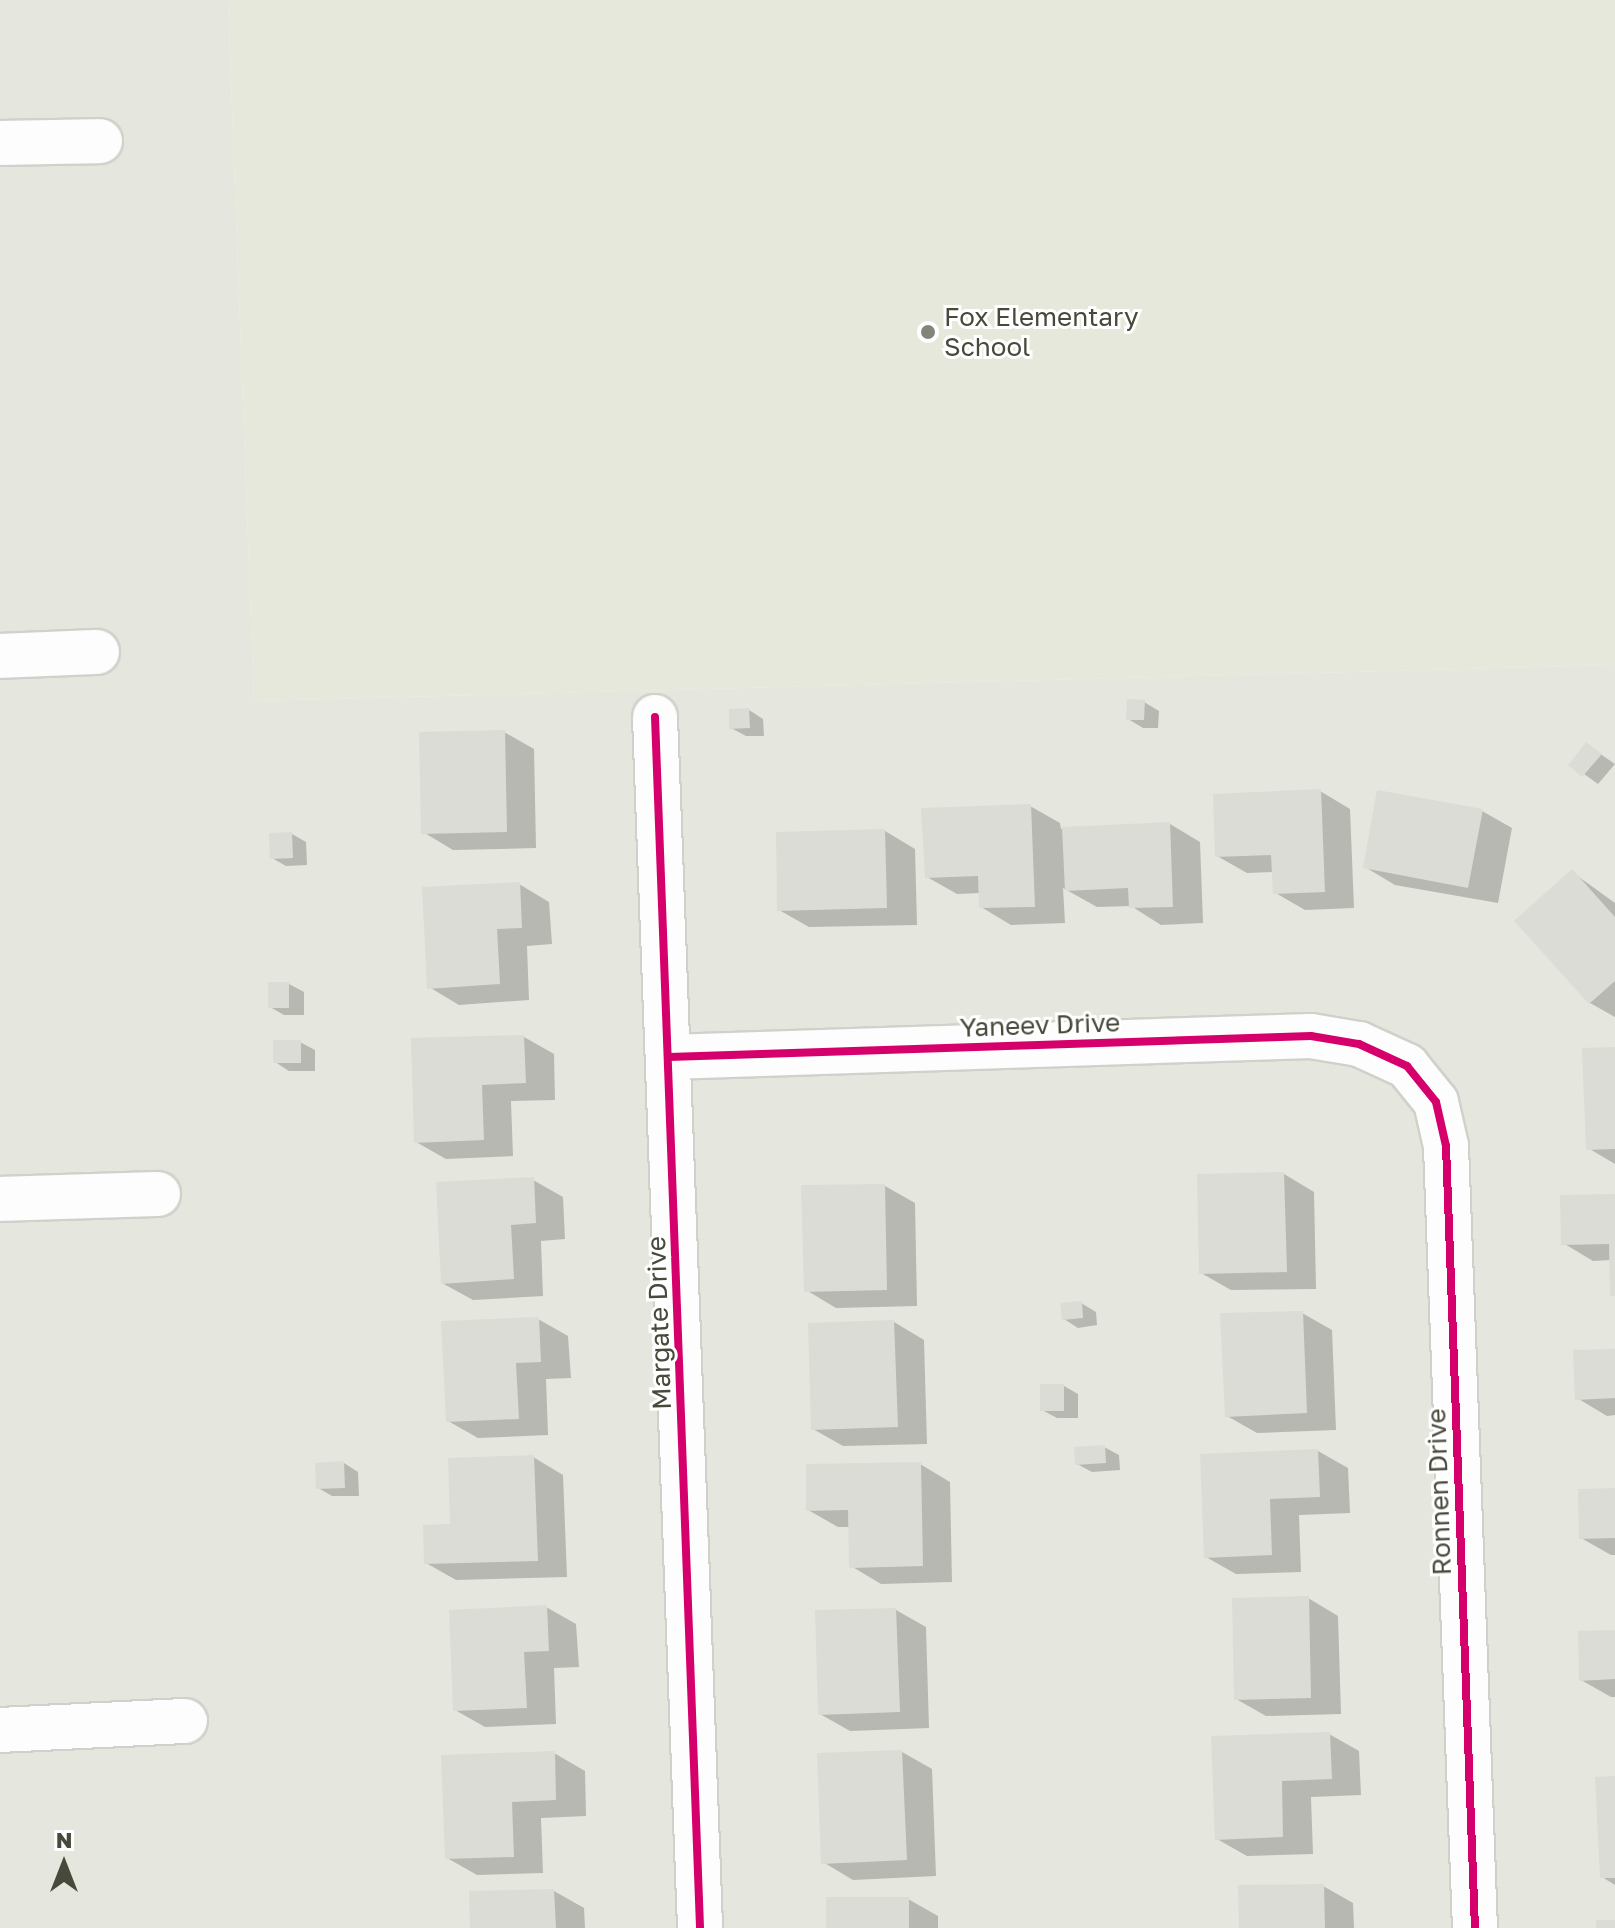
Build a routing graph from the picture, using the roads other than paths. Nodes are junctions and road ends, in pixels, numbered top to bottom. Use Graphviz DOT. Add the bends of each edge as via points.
graph roads {
  1 [pos="100,141"];
  2 [pos="0,143"];
  3 [pos="97,652"];
  4 [pos="0,656"];
  5 [pos="655,717"];
  6 [pos="669,1057"];
  7 [pos="1407,1066"];
  8 [pos="158,1194"];
  9 [pos="0,1199"];
  10 [pos="185,1721"];
  11 [pos="0,1730"];
  12 [pos="700,1928"];
  13 [pos="1475,1928"];
  1 -- 2 [label="street"];
  3 -- 4 [label="street"];
  5 -- 6 [label="street, Margate Drive"];
  6 -- 7 [label="street, Yaneev Drive" via="1311,1036 1359,1044"];
  6 -- 12 [label="street, Margate Drive"];
  7 -- 13 [label="street, Ronnen Drive" via="1436,1102 1446,1146"];
  8 -- 9 [label="street"];
  10 -- 11 [label="street"];
}
